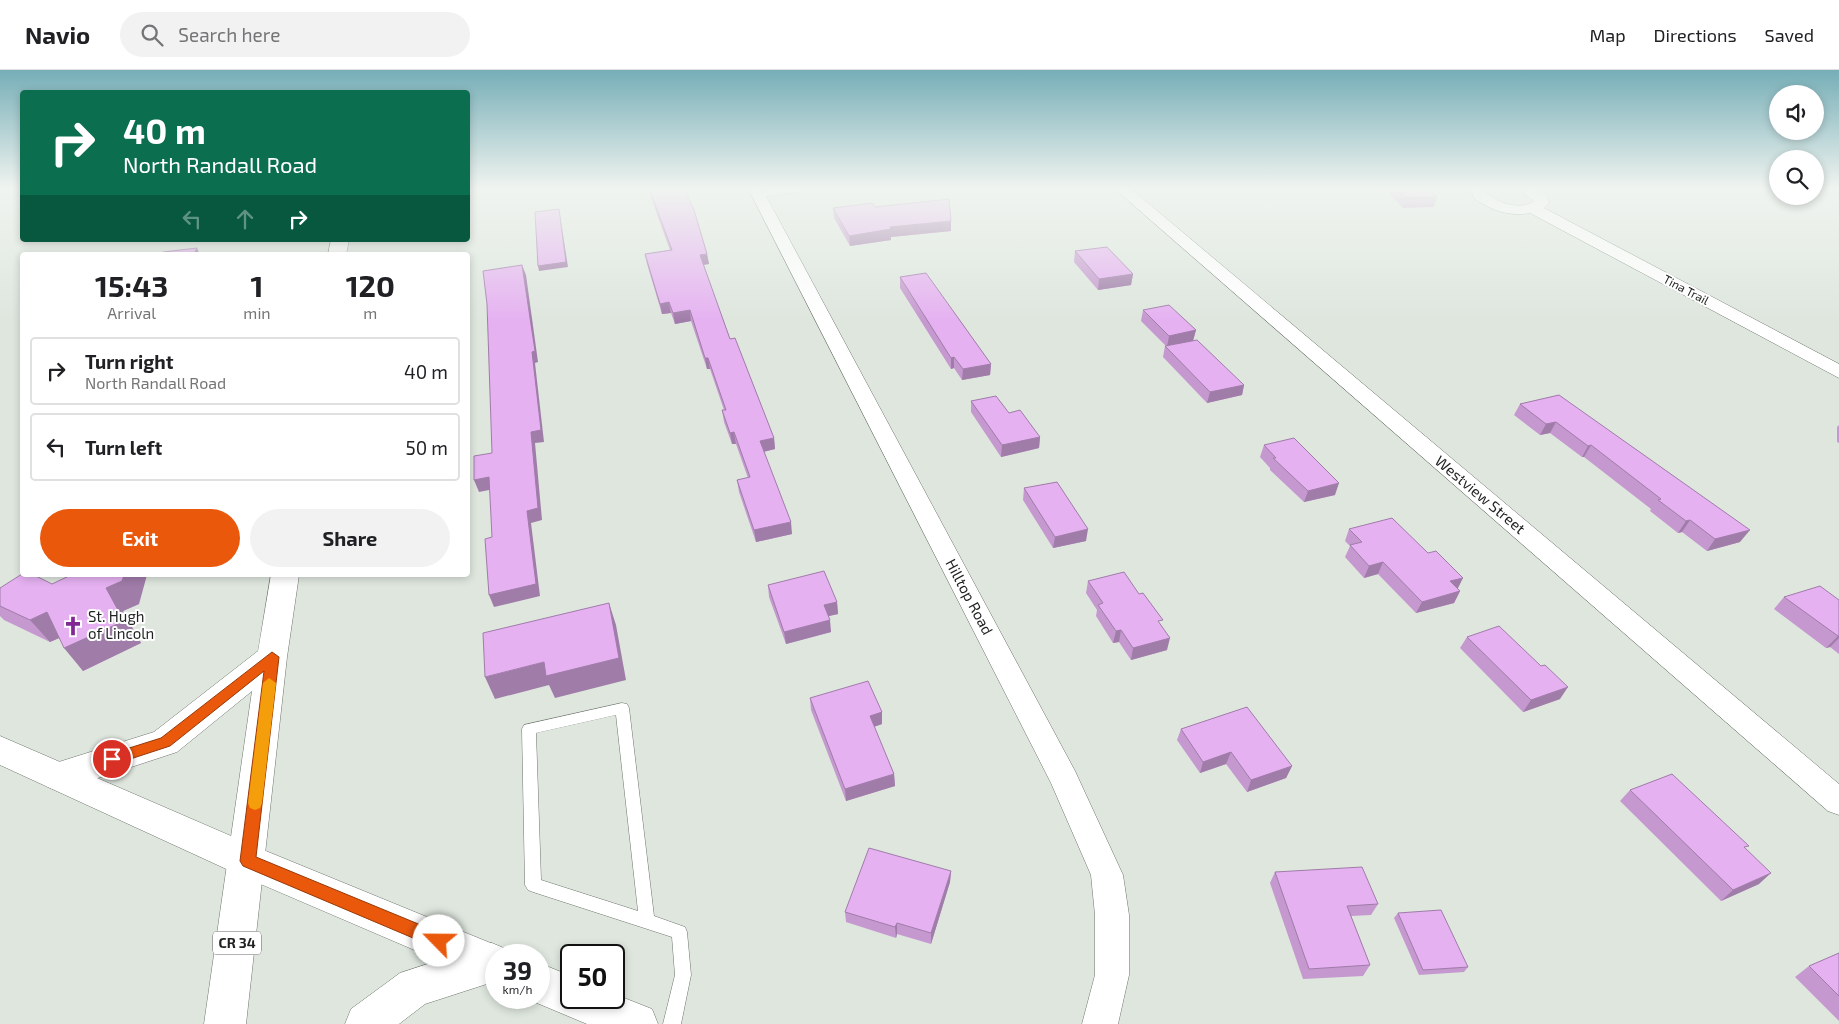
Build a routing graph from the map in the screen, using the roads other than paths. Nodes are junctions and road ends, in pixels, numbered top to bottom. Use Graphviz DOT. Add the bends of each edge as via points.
graph roads {
  1 [pos="778,233"];
  2 [pos="1173,233"];
  3 [pos="1578,233"];
  4 [pos="1839,372"];
  5 [pos="285,577"];
  6 [pos="272,657"];
  7 [pos="0,750"];
  8 [pos="58,776"];
  9 [pos="1839,802"];
  10 [pos="248,861"];
  11 [pos="647,922"];
  12 [pos="485,960"];
  13 [pos="485,967"];
  14 [pos="601,1009"];
  15 [pos="226,1024"];
  16 [pos="366,1024"];
  17 [pos="637,1024"];
  18 [pos="672,1024"];
  19 [pos="1100,1024"];
  1 -- 19 [label="street, Hilltop Road" via="1088,828 1107,875 1112,915 1112,975"];
  2 -- 9 [label="street, Westview Street"];
  3 -- 4 [label="street, Tina Trail"];
  5 -- 6 [label="main road, CR 34"];
  6 -- 8 [label="main road" via="165,742"];
  6 -- 10 [label="main road, CR 34"];
  7 -- 8 [label="main road"];
  8 -- 10 [label="main road"];
  10 -- 12 [label="main road"];
  10 -- 15 [label="main road, CR 34"];
  11 -- 11 [label="lane" via="622,708 529,729 533,885"];
  11 -- 18 [label="lane" via="679,932 682,976"];
  13 -- 16 [label="main road" via="414,987"];
  14 -- 17 [label="main road"];
}
